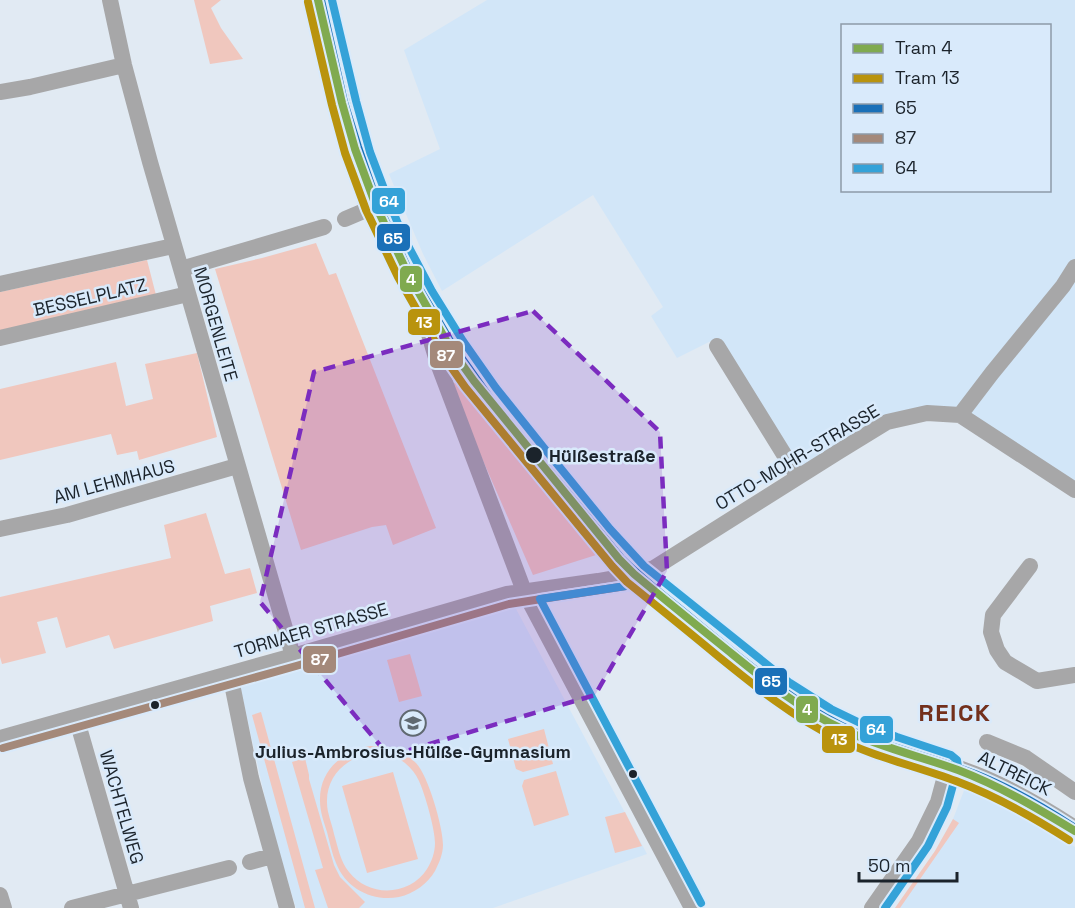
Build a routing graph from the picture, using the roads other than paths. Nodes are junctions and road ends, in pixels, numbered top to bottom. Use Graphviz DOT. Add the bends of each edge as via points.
graph roads {
  1 [pos="110,0"];
  2 [pos="321,0"];
  3 [pos="124,65"];
  4 [pos="0,92"];
  5 [pos="378,205"];
  6 [pos="345,219"];
  7 [pos="324,227"];
  8 [pos="173,246"];
  9 [pos="1075,267"];
  10 [pos="181,269"];
  11 [pos="0,284"];
  12 [pos="421,292"];
  13 [pos="188,294"];
  14 [pos="0,338"];
  15 [pos="453,346"];
  16 [pos="717,346"];
  17 [pos="437,361"];
  18 [pos="960,415"];
  19 [pos="237,466"];
  20 [pos="798,477"];
  21 [pos="1075,490"];
  22 [pos="0,529"];
  23 [pos="1030,566"];
  24 [pos="637,574"];
  25 [pos="524,591"];
  26 [pos="293,656"];
  27 [pos="230,674"];
  28 [pos="1075,675"];
  29 [pos="76,717"];
  30 [pos="0,738"];
  31 [pos="987,742"];
  32 [pos="948,765"];
  33 [pos="1075,792"];
  34 [pos="1075,828"];
  35 [pos="272,856"];
  36 [pos="250,862"];
  37 [pos="229,868"];
  38 [pos="0,895"];
  39 [pos="129,901"];
  40 [pos="4,908"];
  41 [pos="72,908"];
  42 [pos="287,908"];
  43 [pos="692,908"];
  44 [pos="872,908"];
  1 -- 3 [label="street, MORGENLEITE"];
  2 -- 5 [label="street" via="344,102"];
  3 -- 4 [label="street"];
  3 -- 8 [label="street, MORGENLEITE"];
  5 -- 6 [label="street"];
  5 -- 12 [label="street"];
  7 -- 10 [label="street"];
  8 -- 10 [label="street, MORGENLEITE"];
  8 -- 11 [label="street, BESSELPLATZ"];
  9 -- 18 [label="street"];
  10 -- 13 [label="street, MORGENLEITE"];
  12 -- 15 [label="street, ALTREICK"];
  12 -- 17 [label="street"];
  13 -- 14 [label="street, BESSELPLATZ"];
  13 -- 19 [label="street, MORGENLEITE"];
  15 -- 17 [label="street"];
  15 -- 24 [label="street, ALTREICK" via="492,401"];
  16 -- 20 [label="street"];
  17 -- 25 [label="street"];
  18 -- 20 [label="street, OTTO-MOHR-STRASSE" via="927,413 887,422"];
  18 -- 21 [label="street, OTTO-MOHR-STRASSE"];
  19 -- 22 [label="street, AM LEHMHAUS" via="67,515"];
  19 -- 26 [label="street, MORGENLEITE"];
  20 -- 24 [label="street, OTTO-MOHR-STRASSE" via="662,564"];
  23 -- 28 [label="street" via="993,615 991,632 997,650 1005,662 1037,681"];
  24 -- 25 [label="street, TORNAER STRASSE"];
  24 -- 32 [label="street, ALTREICK" via="803,704 843,726"];
  25 -- 26 [label="street, TORNAER STRASSE"];
  25 -- 43 [label="street"];
  26 -- 27 [label="street, TORNAER STRASSE"];
  27 -- 29 [label="street, TORNAER STRASSE"];
  27 -- 35 [label="street"];
  29 -- 30 [label="street, TORNAER STRASSE"];
  29 -- 39 [label="street, WACHTELWEG"];
  31 -- 33 [label="street, ALTREICK" via="1026,758"];
  32 -- 34 [label="street, ALTREICK" via="1028,798"];
  32 -- 44 [label="street" via="938,802 919,841"];
  35 -- 36 [label="street"];
  35 -- 42 [label="street"];
  37 -- 39 [label="street"];
  38 -- 40 [label="street"];
  39 -- 41 [label="street"];
}
